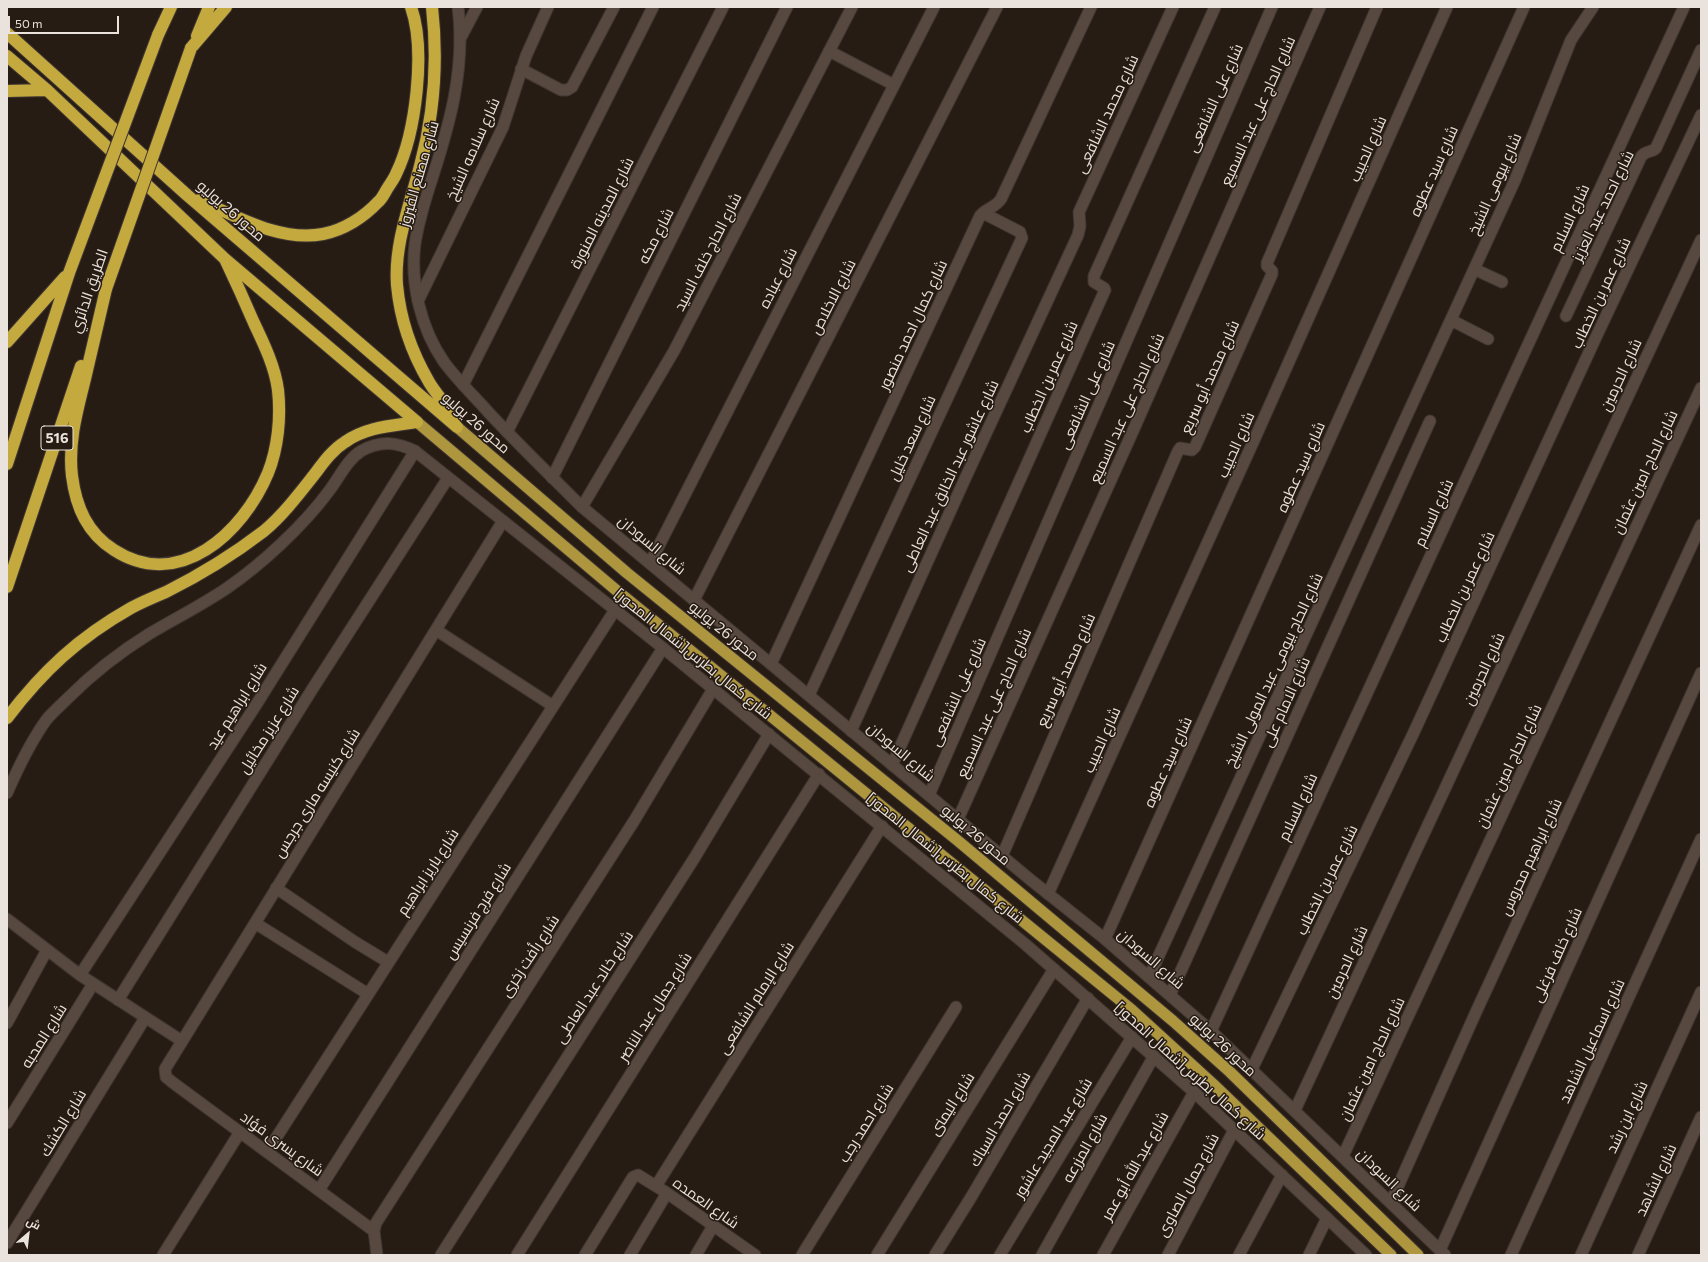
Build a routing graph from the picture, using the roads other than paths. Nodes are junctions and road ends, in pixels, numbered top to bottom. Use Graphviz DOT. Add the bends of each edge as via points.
graph roads {
  1 [pos="166,7"];
  2 [pos="171,7"];
  3 [pos="209,7"];
  4 [pos="226,7"];
  5 [pos="411,7"];
  6 [pos="432,7"];
  7 [pos="458,7"];
  8 [pos="476,7"];
  9 [pos="548,7"];
  10 [pos="614,7"];
  11 [pos="653,7"];
  12 [pos="723,7"];
  13 [pos="787,7"];
  14 [pos="852,7"];
  15 [pos="934,7"];
  16 [pos="997,7"];
  17 [pos="1091,7"];
  18 [pos="1173,7"];
  19 [pos="1215,7"];
  20 [pos="1272,7"];
  21 [pos="1320,7"];
  22 [pos="1377,7"];
  23 [pos="1447,7"];
  24 [pos="1524,7"];
  25 [pos="1593,7"];
  26 [pos="1684,7"];
  27 [pos="7,33"];
  28 [pos="158,35"];
  29 [pos="460,39"];
  30 [pos="191,48"];
  31 [pos="829,50"];
  32 [pos="1701,50"];
  33 [pos="7,56"];
  34 [pos="521,69"];
  35 [pos="894,85"];
  36 [pos="47,90"];
  37 [pos="7,91"];
  38 [pos="1701,115"];
  39 [pos="187,195"];
  40 [pos="983,213"];
  41 [pos="1078,235"];
  42 [pos="1701,240"];
  43 [pos="225,259"];
  44 [pos="1474,269"];
  45 [pos="69,273"];
  46 [pos="1502,282"];
  47 [pos="106,289"];
  48 [pos="418,301"];
  49 [pos="1566,316"];
  50 [pos="1450,320"];
  51 [pos="1488,339"];
  52 [pos="7,342"];
  53 [pos="1426,374"];
  54 [pos="463,385"];
  55 [pos="1701,388"];
  56 [pos="1430,421"];
  57 [pos="417,422"];
  58 [pos="457,428"];
  59 [pos="507,432"];
  60 [pos="415,451"];
  61 [pos="7,464"];
  62 [pos="448,478"];
  63 [pos="552,478"];
  64 [pos="582,506"];
  65 [pos="503,521"];
  66 [pos="1701,525"];
  67 [pos="650,563"];
  68 [pos="7,587"];
  69 [pos="694,600"];
  70 [pos="615,610"];
  71 [pos="436,630"];
  72 [pos="663,648"];
  73 [pos="771,664"];
  74 [pos="1701,673"];
  75 [pos="713,689"];
  76 [pos="809,695"];
  77 [pos="553,706"];
  78 [pos="7,718"];
  79 [pos="851,731"];
  80 [pos="769,734"];
  81 [pos="892,764"];
  82 [pos="818,774"];
  83 [pos="7,794"];
  84 [pos="929,795"];
  85 [pos="958,819"];
  86 [pos="882,826"];
  87 [pos="1701,839"];
  88 [pos="1002,856"];
  89 [pos="276,888"];
  90 [pos="1048,894"];
  91 [pos="7,919"];
  92 [pos="255,923"];
  93 [pos="1105,939"];
  94 [pos="48,950"];
  95 [pos="388,962"];
  96 [pos="1054,969"];
  97 [pos="80,975"];
  98 [pos="1149,977"];
  99 [pos="93,984"];
  100 [pos="1701,992"];
  101 [pos="368,994"];
  102 [pos="1170,995"];
  103 [pos="1088,998"];
  104 [pos="118,1000"];
  105 [pos="956,1007"];
  106 [pos="145,1018"];
  107 [pos="7,1023"];
  108 [pos="1211,1031"];
  109 [pos="1132,1036"];
  110 [pos="182,1041"];
  111 [pos="1154,1056"];
  112 [pos="1252,1070"];
  113 [pos="172,1082"];
  114 [pos="1194,1092"];
  115 [pos="1295,1110"];
  116 [pos="1701,1117"];
  117 [pos="7,1123"];
  118 [pos="1234,1130"];
  119 [pos="240,1132"];
  120 [pos="267,1152"];
  121 [pos="1343,1156"];
  122 [pos="1282,1175"];
  123 [pos="656,1186"];
  124 [pos="319,1190"];
  125 [pos="667,1194"];
  126 [pos="1391,1202"];
  127 [pos="1327,1218"];
  128 [pos="713,1226"];
  129 [pos="375,1235"];
  130 [pos="7,1243"];
  131 [pos="1442,1253"];
  132 [pos="1364,1254"];
  133 [pos="163,1255"];
  134 [pos="377,1255"];
  135 [pos="441,1255"];
  136 [pos="517,1255"];
  137 [pos="584,1255"];
  138 [pos="630,1255"];
  139 [pos="696,1255"];
  140 [pos="755,1255"];
  141 [pos="802,1255"];
  142 [pos="877,1255"];
  143 [pos="935,1255"];
  144 [pos="1000,1255"];
  145 [pos="1042,1255"];
  146 [pos="1103,1255"];
  147 [pos="1168,1255"];
  148 [pos="1239,1255"];
  149 [pos="1309,1255"];
  150 [pos="1391,1255"];
  151 [pos="1418,1255"];
  152 [pos="1511,1255"];
  153 [pos="1581,1255"];
  154 [pos="1638,1255"];
  1 -- 28 [label="highway"];
  2 -- 28 [label="highway, الطريق الدائري / 516"];
  3 -- 30 [label="highway, الطريق الدائري / 516"];
  4 -- 30 [label="highway"];
  5 -- 39 [label="highway" via="415,18 418,50 417,82 406,144 396,174 379,201 354,222 324,234 292,235 260,227"];
  6 -- 58 [label="highway" via="435,27 435,74 430,120 421,165 400,239 397,285 402,314 416,357 429,382 453,417"];
  7 -- 29 [label="street, شارع مصنع الفيروز"];
  8 -- 29 [label="street"];
  9 -- 34 [label="street, شارع سلامه الشيخ"];
  10 -- 34 [label="street" via="572,87 561,90"];
  11 -- 54 [label="street"];
  12 -- 59 [label="street, شارع المدينه المنورة"];
  13 -- 63 [label="street, شارع مكه"];
  14 -- 31 [label="street, شارع الحاج خلف السيد"];
  15 -- 35 [label="street, شارع عباده"];
  16 -- 69 [label="street, شارع الاخلاص"];
  17 -- 40 [label="street, شارع كمال احمد منصور" via="1001,198 993,208"];
  18 -- 41 [label="street, شارع محمد الشافعى" via="1079,212"];
  19 -- 81 [label="street, شارع عمر بن الخطاب" via="1094,276 1094,282 1105,290"];
  20 -- 84 [label="street, شارع على الشافعى"];
  21 -- 85 [label="street, شارع الحاج على عبد السميع"];
  22 -- 88 [label="street, شارع محمد أبو سريع" via="1267,263 1272,274 1221,390 1194,449 1180,448 1178,451"];
  23 -- 90 [label="street, شارع الحبيب"];
  24 -- 93 [label="street, شارع سيد عطوه"];
  25 -- 44 [label="street, شارع بيومى الشيخ" via="1568,47 1515,180"];
  26 -- 108 [label="street, شارع السلام"];
  27 -- 39 [label="highway, محور 26 يوليو"];
  28 -- 45 [label="highway, الطريق الدائري / 516, bridge"];
  29 -- 48 [label="street, شارع مصنع الفيروز" via="459,68 449,126 421,214 415,244 414,275"];
  30 -- 47 [label="highway, الطريق الدائري / 516, bridge"];
  31 -- 35 [label="street"];
  31 -- 64 [label="street, شارع الحاج خلف السيد" via="674,351"];
  32 -- 49 [label="street, شارع احمد عبد العزيز" via="1656,148 1651,152 1645,152 1641,157"];
  33 -- 36 [label="highway"];
  34 -- 48 [label="street, شارع سلامه الشيخ" via="503,127"];
  35 -- 67 [label="street, شارع عباده"];
  36 -- 37 [label="highway"];
  36 -- 43 [label="highway"];
  38 -- 112 [label="street, شارع عمر بن الخطاب" via="1414,732"];
  39 -- 58 [label="highway, محور 26 يوليو"];
  40 -- 73 [label="street, شارع كمال احمد منصور"];
  40 -- 76 [label="street, شارع سعد خليل" via="1020,232 1022,238"];
  41 -- 79 [label="street, شارع عاشور عبد الخالق عبد العاطى"];
  42 -- 115 [label="street, شارع الحرمين"];
  43 -- 47 [label="highway" via="272,366 278,389 276,446 268,473 256,498 239,521 216,544 176,564 150,564 125,557 103,543 86,524 72,478 73,430"];
  43 -- 57 [label="highway"];
  44 -- 46 [label="street"];
  44 -- 50 [label="street, شارع بيومى الشيخ"];
  45 -- 52 [label="highway"];
  45 -- 61 [label="highway, الطريق الدائري / 516"];
  47 -- 68 [label="highway, الطريق الدائري / 516"];
  48 -- 54 [label="street, شارع مصنع الفيروز" via="428,334 444,361"];
  50 -- 51 [label="street"];
  50 -- 53 [label="street, شارع بيومى الشيخ"];
  53 -- 98 [label="street, شارع الحاج بيومى عبد المولى الشيخ"];
  54 -- 59 [label="street, شارع السودان"];
  55 -- 121 [label="street, شارع الحاج امين عثمان"];
  56 -- 102 [label="street, شارع الامام على"];
  57 -- 78 [label="highway" via="376,428 359,433 344,442 330,454 292,504 264,530 200,574 132,608 77,644 30,688"];
  57 -- 150 [label="highway" via="616,590 1132,1010 1214,1084"];
  58 -- 151 [label="highway, محور 26 يوليو" via="627,573 957,840 1173,1021 1230,1072"];
  59 -- 63 [label="street, شارع السودان"];
  60 -- 62 [label="street, شارع كمال بطرس[شمال المحور]"];
  60 -- 83 [label="street, شارع كمال بطرس[شمال المحور]" via="402,445 387,443 373,445 360,452 306,519 255,567 226,588 148,635 78,688 48,719 24,756"];
  60 -- 97 [label="street, شارع ابراهيم عيد" via="252,711"];
  62 -- 65 [label="street, شارع كمال بطرس[شمال المحور]"];
  62 -- 104 [label="street, شارع عزيز مخائيل"];
  63 -- 64 [label="street, شارع السودان"];
  64 -- 67 [label="street, شارع السودان"];
  65 -- 70 [label="street, شارع كمال بطرس[شمال المحور]"];
  65 -- 71 [label="street, شارع كنيسه مارى جرجس"];
  66 -- 126 [label="street, شارع ابراهيم محروس"];
  67 -- 69 [label="street, شارع السودان"];
  69 -- 73 [label="street, شارع السودان"];
  70 -- 72 [label="street, شارع كمال بطرس[شمال المحور]"];
  70 -- 77 [label="street, شارع باريز ابراهيم"];
  71 -- 77 [label="street"];
  71 -- 89 [label="street, شارع كنيسه مارى جرجس"];
  72 -- 75 [label="street, شارع كمال بطرس[شمال المحور]"];
  72 -- 124 [label="street, شارع فرج فرنسيس"];
  73 -- 76 [label="street, شارع السودان"];
  74 -- 131 [label="street, شارع خلف فرغلى"];
  75 -- 80 [label="street, شارع كمال بطرس[شمال المحور]"];
  75 -- 129 [label="street, شارع رأفت زخرى" via="634,822 376,1224"];
  76 -- 79 [label="street, شارع السودان"];
  77 -- 95 [label="street, شارع باريز ابراهيم"];
  79 -- 81 [label="street, شارع السودان"];
  80 -- 82 [label="street, شارع كمال بطرس[شمال المحور]"];
  80 -- 135 [label="street, شارع خالد عبد العاطى" via="695,857"];
  81 -- 84 [label="street, شارع السودان"];
  82 -- 86 [label="street, شارع كمال بطرس[شمال المحور]"];
  82 -- 136 [label="street, شارع جمال عبد الناصر"];
  84 -- 85 [label="street, شارع السودان"];
  85 -- 88 [label="street, شارع السودان"];
  86 -- 96 [label="street, شارع كمال بطرس[شمال المحور]"];
  86 -- 123 [label="street, شارع الإمام الشافعى"];
  87 -- 152 [label="street, شارع اسماعيل الشاهد"];
  88 -- 90 [label="street, شارع السودان"];
  89 -- 92 [label="street, شارع كنيسه مارى جرجس"];
  89 -- 95 [label="street"];
  90 -- 93 [label="street, شارع السودان"];
  91 -- 94 [label="street"];
  92 -- 101 [label="street"];
  92 -- 110 [label="street, شارع كنيسه مارى جرجس"];
  93 -- 98 [label="street, شارع السودان"];
  94 -- 97 [label="street"];
  94 -- 107 [label="street"];
  95 -- 101 [label="street, شارع باريز ابراهيم"];
  96 -- 103 [label="street, شارع كمال بطرس[شمال المحور]"];
  96 -- 142 [label="street, شارع اليمنى"];
  97 -- 99 [label="street"];
  98 -- 102 [label="street, شارع السودان"];
  99 -- 104 [label="street"];
  99 -- 117 [label="street, شارع المحبه"];
  100 -- 153 [label="street, شارع ابن رشد"];
  101 -- 120 [label="street, شارع باريز ابراهيم"];
  102 -- 108 [label="street, شارع السودان"];
  103 -- 109 [label="street, شارع كمال بطرس[شمال المحور]"];
  103 -- 143 [label="street, شارع احمد السباك"];
  104 -- 106 [label="street"];
  105 -- 141 [label="street, شارع احمد رجب"];
  106 -- 110 [label="street"];
  106 -- 130 [label="street, شارع الكشك"];
  108 -- 112 [label="street, شارع السودان"];
  109 -- 111 [label="street, شارع كمال بطرس[شمال المحور]"];
  109 -- 144 [label="street, شارع عبد المجيد عاشور"];
  110 -- 113 [label="street, شارع كنيسه مارى جرجس" via="165,1069 166,1076"];
  111 -- 114 [label="street, شارع كمال بطرس[شمال المحور]"];
  111 -- 145 [label="street, شارع المزرعه"];
  112 -- 115 [label="street, شارع السودان"];
  113 -- 119 [label="street, شارع يسرى فؤاد"];
  114 -- 118 [label="street, شارع كمال بطرس[شمال المحور]"];
  114 -- 146 [label="street, شارع عبد الله أبو عمر"];
  115 -- 121 [label="street, شارع السودان"];
  116 -- 154 [label="street, شارع الشاهد"];
  118 -- 122 [label="street, شارع كمال بطرس[شمال المحور]"];
  118 -- 147 [label="street, شارع جمال الصاوى"];
  119 -- 120 [label="street, شارع يسرى فؤاد"];
  119 -- 133 [label="street"];
  120 -- 124 [label="street, شارع يسرى فؤاد"];
  121 -- 126 [label="street, شارع السودان"];
  122 -- 127 [label="street, شارع كمال بطرس[شمال المحور]"];
  122 -- 148 [label="street"];
  123 -- 125 [label="street, شارع العمده"];
  123 -- 137 [label="street, شارع العمده" via="635,1175"];
  124 -- 129 [label="street, شارع يسرى فؤاد"];
  125 -- 128 [label="street, شارع العمده"];
  125 -- 138 [label="street"];
  126 -- 131 [label="street, شارع السودان"];
  127 -- 132 [label="street, شارع كمال بطرس[شمال المحور]"];
  127 -- 149 [label="street"];
  128 -- 139 [label="street"];
  128 -- 140 [label="street, شارع العمده"];
  129 -- 134 [label="street"];
}
